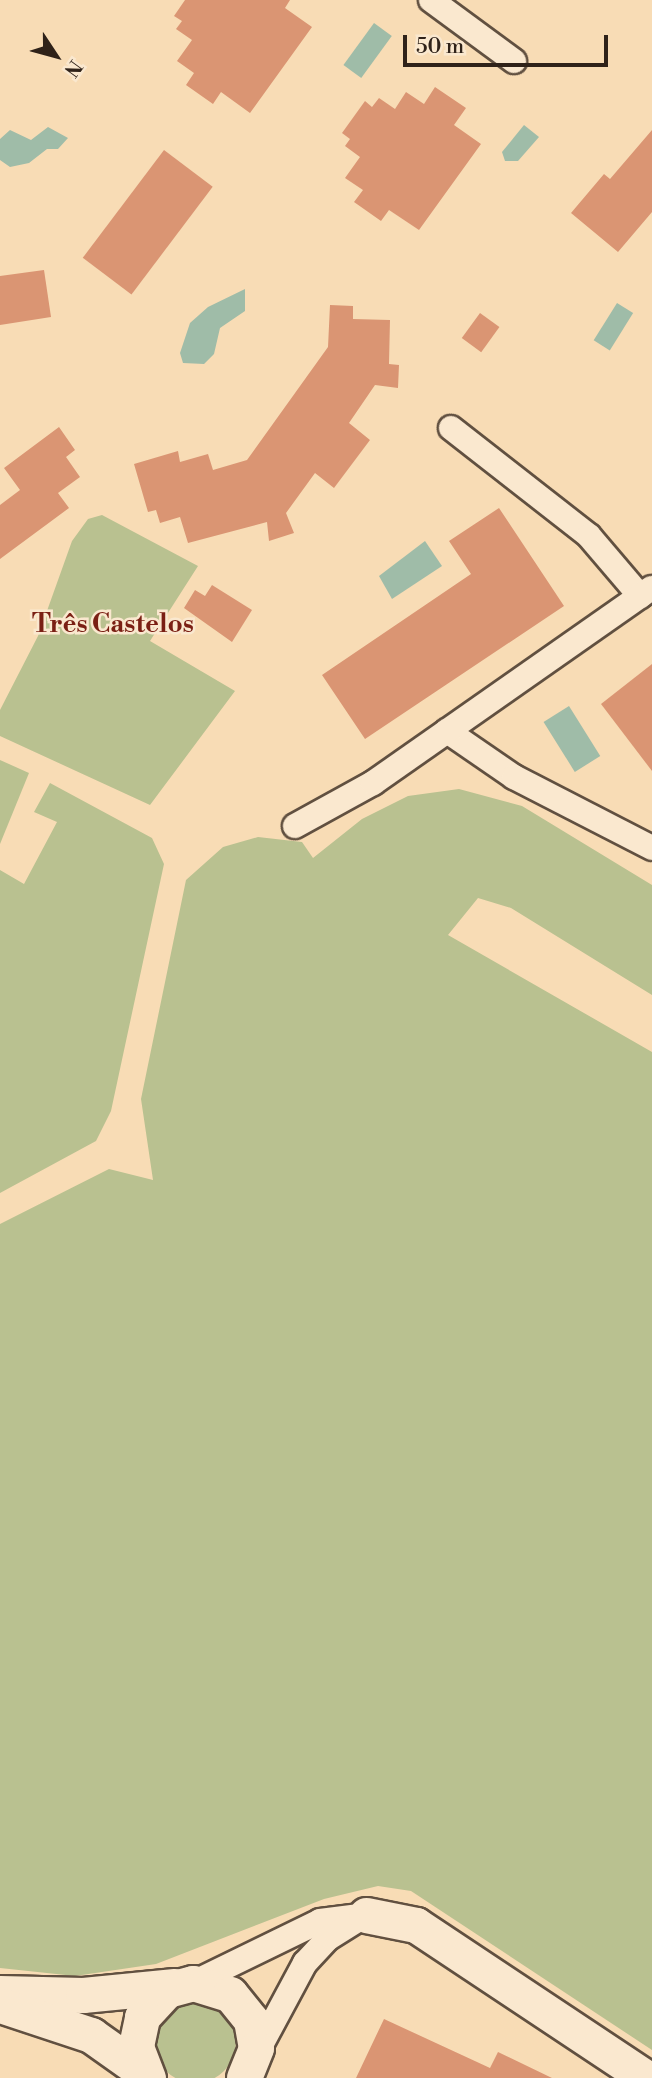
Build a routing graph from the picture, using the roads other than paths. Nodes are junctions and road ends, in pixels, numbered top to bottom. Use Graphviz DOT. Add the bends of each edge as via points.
graph roads {
  1 [pos="431,0"];
  2 [pos="514,61"];
  3 [pos="451,428"];
  4 [pos="646,592"];
  5 [pos="447,731"];
  6 [pos="296,826"];
  7 [pos="652,848"];
  8 [pos="366,1914"];
  9 [pos="186,1984"];
  10 [pos="0,1993"];
  11 [pos="0,2005"];
  12 [pos="248,2072"];
  13 [pos="145,2075"];
  14 [pos="646,2078"];
  1 -- 2 [label="street"];
  3 -- 4 [label="street" via="589,536"];
  4 -- 5 [label="street"];
  5 -- 6 [label="street" via="373,783"];
  5 -- 7 [label="street" via="514,777"];
  8 -- 9 [label="street" via="320,1921"];
  8 -- 12 [label="street" via="327,1938 304,1964"];
  8 -- 14 [label="street" via="416,1925"];
  9 -- 10 [label="street" via="83,1995"];
  9 -- 12 [label="street" via="218,1987 242,2004 256,2038"];
  9 -- 13 [label="street" via="152,2002 142,2017 136,2046"];
  11 -- 13 [label="street" via="91,2035"];
}
